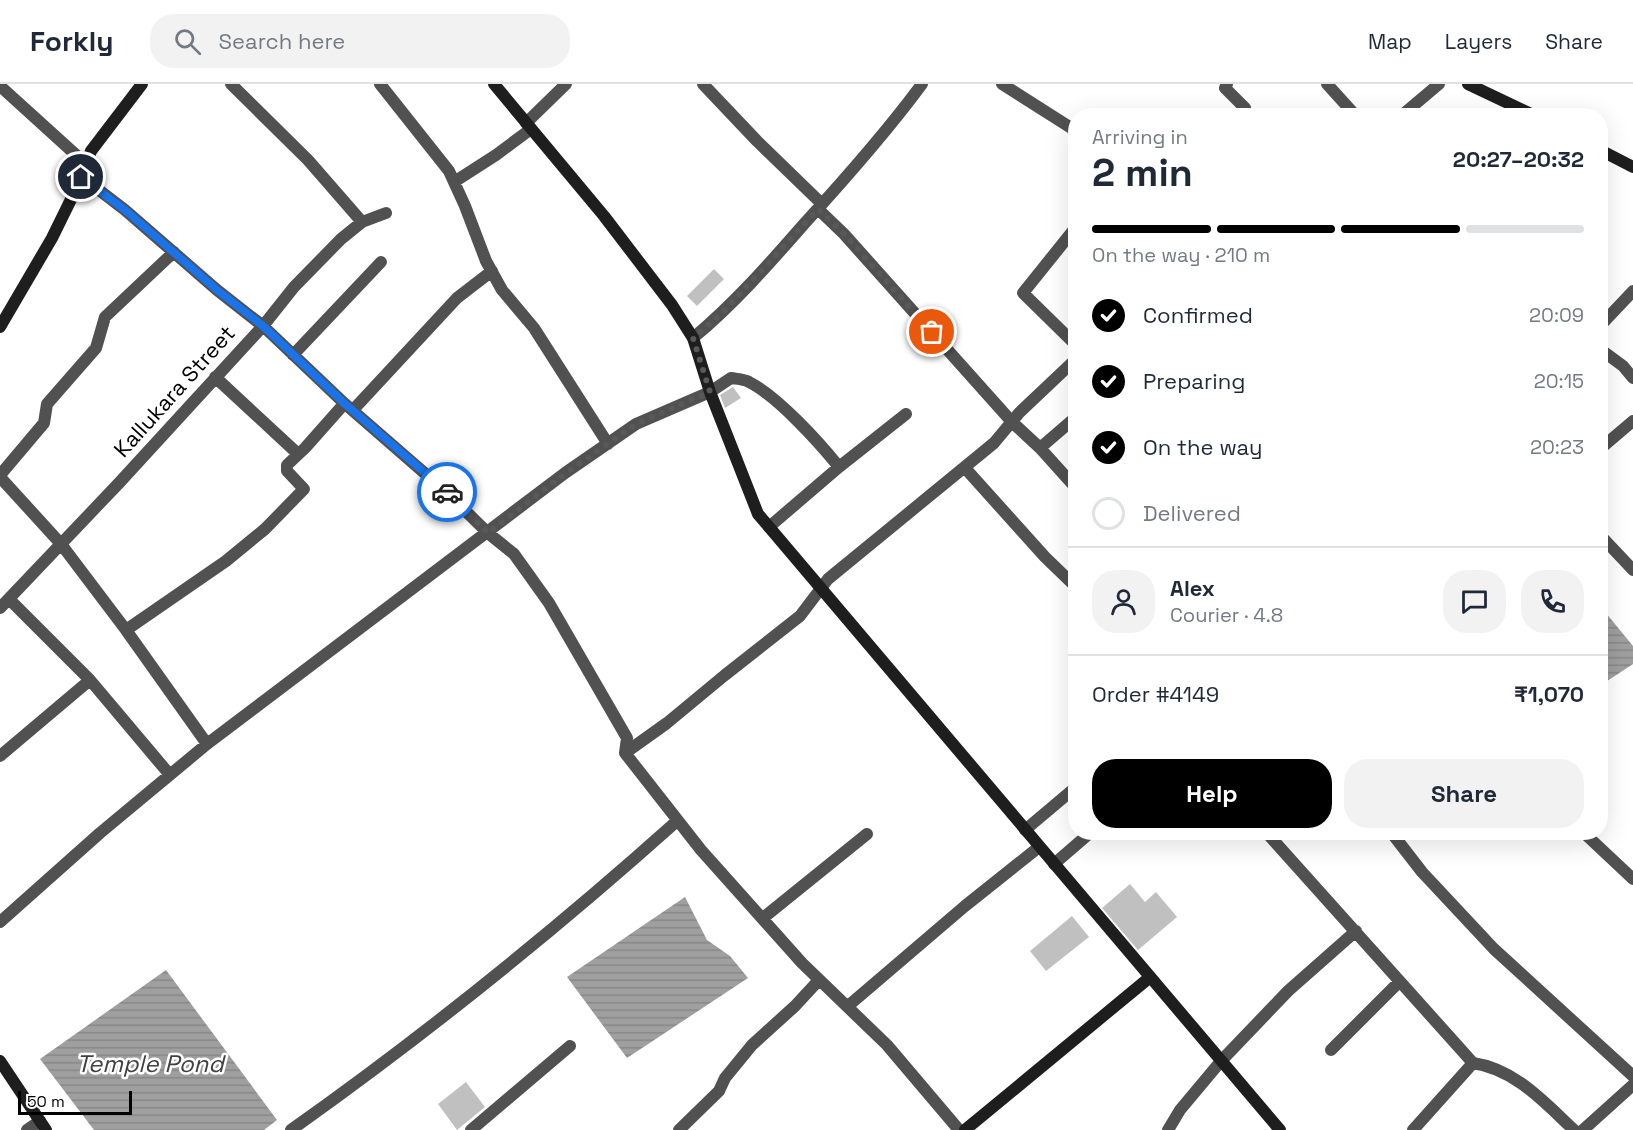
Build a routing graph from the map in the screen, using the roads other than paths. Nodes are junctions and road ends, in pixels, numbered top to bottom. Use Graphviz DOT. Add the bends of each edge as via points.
graph roads {
  1 [pos="142,84"];
  2 [pos="231,84"];
  3 [pos="380,84"];
  4 [pos="494,84"];
  5 [pos="566,84"];
  6 [pos="704,84"];
  7 [pos="922,84"];
  8 [pos="1002,84"];
  9 [pos="1227,84"];
  10 [pos="1327,84"];
  11 [pos="1439,84"];
  12 [pos="1468,84"];
  13 [pos="0,86"];
  14 [pos="1245,108"];
  15 [pos="1349,108"];
  16 [pos="1410,108"];
  17 [pos="1518,108"];
  18 [pos="528,126"];
  19 [pos="1068,126"];
  20 [pos="1608,154"];
  21 [pos="86,164"];
  22 [pos="1633,167"];
  23 [pos="81,177"];
  24 [pos="454,182"];
  25 [pos="820,206"];
  26 [pos="386,213"];
  27 [pos="362,222"];
  28 [pos="1068,237"];
  29 [pos="174,252"];
  30 [pos="381,261"];
  31 [pos="492,271"];
  32 [pos="1633,291"];
  33 [pos="1608,318"];
  34 [pos="263,326"];
  35 [pos="0,327"];
  36 [pos="1068,334"];
  37 [pos="693,338"];
  38 [pos="292,355"];
  39 [pos="1608,355"];
  40 [pos="1068,367"];
  41 [pos="215,376"];
  42 [pos="1633,378"];
  43 [pos="710,392"];
  44 [pos="349,407"];
  45 [pos="906,414"];
  46 [pos="1633,421"];
  47 [pos="1012,422"];
  48 [pos="1068,424"];
  49 [pos="1608,442"];
  50 [pos="608,444"];
  51 [pos="1040,448"];
  52 [pos="297,453"];
  53 [pos="839,467"];
  54 [pos="964,468"];
  55 [pos="0,476"];
  56 [pos="1068,479"];
  57 [pos="769,527"];
  58 [pos="488,533"];
  59 [pos="1608,543"];
  60 [pos="61,544"];
  61 [pos="1633,570"];
  62 [pos="1068,575"];
  63 [pos="821,589"];
  64 [pos="4,603"];
  65 [pos="126,630"];
  66 [pos="90,680"];
  67 [pos="207,744"];
  68 [pos="625,753"];
  69 [pos="0,756"];
  70 [pos="170,775"];
  71 [pos="1068,794"];
  72 [pos="676,821"];
  73 [pos="1025,830"];
  74 [pos="867,834"];
  75 [pos="1082,840"];
  76 [pos="1273,840"];
  77 [pos="1397,840"];
  78 [pos="1591,840"];
  79 [pos="1039,847"];
  80 [pos="1053,864"];
  81 [pos="1633,879"];
  82 [pos="763,918"];
  83 [pos="0,922"];
  84 [pos="1356,931"];
  85 [pos="1149,978"];
  86 [pos="819,980"];
  87 [pos="1399,982"];
  88 [pos="848,1006"];
  89 [pos="570,1046"];
  90 [pos="1331,1050"];
  91 [pos="0,1061"];
  92 [pos="1221,1061"];
  93 [pos="1473,1063"];
  94 [pos="1633,1076"];
  95 [pos="1633,1085"];
  96 [pos="43,1126"];
  97 [pos="306,1126"];
  98 [pos="27,1130"];
  99 [pos="291,1130"];
  100 [pos="471,1130"];
  101 [pos="679,1130"];
  102 [pos="959,1130"];
  103 [pos="965,1130"];
  104 [pos="1168,1130"];
  105 [pos="1280,1130"];
  106 [pos="1413,1130"];
  107 [pos="1574,1130"];
  108 [pos="1583,1130"];
  1 -- 21 [label="street" via="91,151"];
  2 -- 27 [label="street" via="308,160"];
  3 -- 24 [label="street"];
  4 -- 18 [label="street"];
  5 -- 18 [label="street"];
  6 -- 25 [label="street"];
  7 -- 25 [label="street"];
  8 -- 19 [label="street"];
  9 -- 14 [label="street" via="1225,88"];
  10 -- 15 [label="street"];
  11 -- 16 [label="street"];
  12 -- 17 [label="street"];
  13 -- 21 [label="street"];
  18 -- 24 [label="street" via="496,155"];
  18 -- 37 [label="street" via="604,216"];
  20 -- 22 [label="street"];
  21 -- 23 [label="street"];
  23 -- 29 [label="street"];
  23 -- 35 [label="street" via="52,238"];
  24 -- 31 [label="street"];
  25 -- 37 [label="street" via="723,312"];
  25 -- 47 [label="street"];
  26 -- 27 [label="street, Kallukara Street"];
  27 -- 34 [label="street, Kallukara Street" via="294,287"];
  28 -- 36 [label="street" via="1023,293"];
  29 -- 34 [label="street"];
  29 -- 55 [label="street" via="105,317 96,348 47,405 44,423"];
  30 -- 38 [label="street"];
  31 -- 44 [label="street" via="457,298"];
  31 -- 50 [label="street" via="502,290 534,328"];
  32 -- 33 [label="street"];
  34 -- 38 [label="street"];
  34 -- 41 [label="street, Kallukara Street"];
  37 -- 43 [label="street"];
  38 -- 44 [label="street"];
  39 -- 42 [label="street"];
  40 -- 47 [label="street"];
  41 -- 52 [label="street"];
  41 -- 60 [label="street, Kallukara Street"];
  43 -- 50 [label="street" via="636,424"];
  43 -- 53 [label="street" via="731,378 748,381 796,420"];
  43 -- 57 [label="street" via="758,514"];
  44 -- 52 [label="street"];
  44 -- 58 [label="street"];
  45 -- 53 [label="street"];
  46 -- 49 [label="street"];
  47 -- 51 [label="street"];
  47 -- 54 [label="street"];
  48 -- 51 [label="street"];
  50 -- 58 [label="street"];
  51 -- 56 [label="street"];
  52 -- 65 [label="street" via="286,465 287,471 304,489 226,561"];
  53 -- 57 [label="street"];
  54 -- 62 [label="street"];
  54 -- 63 [label="street" via="828,579"];
  55 -- 60 [label="street"];
  57 -- 63 [label="street"];
  58 -- 67 [label="street"];
  58 -- 68 [label="street" via="514,554 549,603 627,738"];
  59 -- 61 [label="street"];
  60 -- 64 [label="street, Kallukara Street"];
  60 -- 65 [label="street"];
  63 -- 68 [label="street" via="800,616"];
  63 -- 73 [label="street"];
  64 -- 66 [label="street"];
  65 -- 67 [label="street"];
  66 -- 69 [label="street"];
  66 -- 70 [label="street"];
  67 -- 70 [label="street"];
  68 -- 72 [label="street"];
  70 -- 83 [label="street"];
  71 -- 73 [label="street"];
  72 -- 82 [label="street"];
  72 -- 97 [label="street" via="518,956"];
  73 -- 79 [label="street"];
  74 -- 82 [label="street"];
  75 -- 80 [label="street"];
  76 -- 84 [label="street"];
  77 -- 94 [label="street" via="1494,949"];
  78 -- 81 [label="street"];
  79 -- 80 [label="street"];
  79 -- 88 [label="street"];
  80 -- 85 [label="street"];
  82 -- 86 [label="street"];
  84 -- 87 [label="street"];
  84 -- 92 [label="street" via="1288,991"];
  85 -- 92 [label="street"];
  85 -- 103 [label="street"];
  86 -- 88 [label="street"];
  86 -- 101 [label="street" via="752,1044 719,1091"];
  87 -- 90 [label="street"];
  87 -- 93 [label="street"];
  88 -- 102 [label="street" via="887,1045"];
  89 -- 100 [label="street"];
  91 -- 96 [label="street"];
  92 -- 104 [label="street"];
  92 -- 105 [label="street"];
  93 -- 106 [label="street"];
  93 -- 107 [label="street" via="1490,1065 1512,1076"];
  95 -- 108 [label="street"];
  96 -- 98 [label="street"];
  97 -- 99 [label="street"];
}
